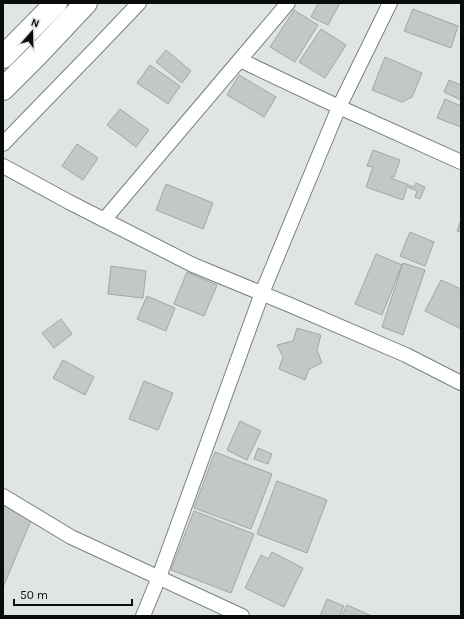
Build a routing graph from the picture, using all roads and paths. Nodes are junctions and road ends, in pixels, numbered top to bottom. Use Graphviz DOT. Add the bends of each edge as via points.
graph roads {
  1 [pos="56,3"];
  2 [pos="86,3"];
  3 [pos="139,3"];
  4 [pos="288,3"];
  5 [pos="390,3"];
  6 [pos="3,57"];
  7 [pos="240,60"];
  8 [pos="3,89"];
  9 [pos="339,107"];
  10 [pos="3,144"];
  11 [pos="461,162"];
  12 [pos="3,166"];
  13 [pos="104,220"];
  14 [pos="262,293"];
  15 [pos="461,383"];
  16 [pos="3,496"];
  17 [pos="159,577"];
  18 [pos="143,616"];
  19 [pos="242,616"];
  1 -- 6 [label="main road"];
  2 -- 8 [label="main road"];
  3 -- 10 [label="street"];
  4 -- 7 [label="street"];
  5 -- 9 [label="street"];
  7 -- 9 [label="street"];
  7 -- 13 [label="street"];
  9 -- 11 [label="street"];
  9 -- 14 [label="street"];
  12 -- 13 [label="street"];
  13 -- 14 [label="street" via="194,265"];
  14 -- 15 [label="street" via="406,355"];
  14 -- 17 [label="street"];
  16 -- 17 [label="street" via="70,537"];
  17 -- 18 [label="street"];
  17 -- 19 [label="street"];
}
